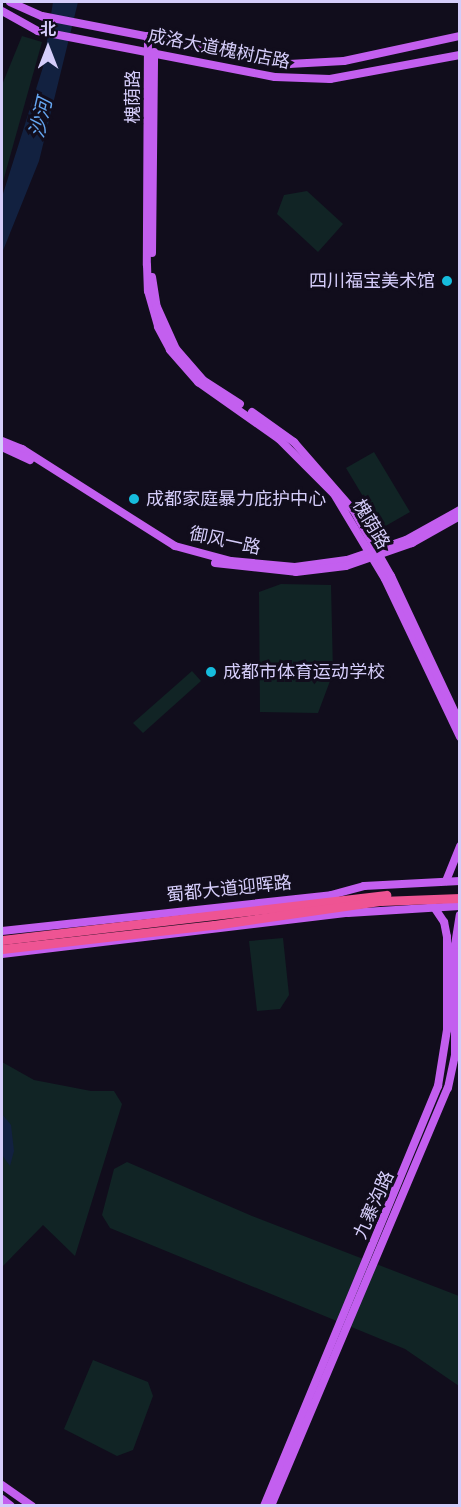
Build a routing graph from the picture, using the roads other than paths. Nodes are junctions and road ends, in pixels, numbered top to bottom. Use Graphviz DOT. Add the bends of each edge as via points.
graph roads {
  1 [pos="10,2"];
  2 [pos="2,11"];
  3 [pos="148,36"];
  4 [pos="459,36"];
  5 [pos="151,51"];
  6 [pos="459,55"];
  7 [pos="2,441"];
  8 [pos="2,447"];
  9 [pos="459,510"];
  10 [pos="459,516"];
  11 [pos="376,554"];
  12 [pos="459,723"];
  13 [pos="459,737"];
  14 [pos="459,846"];
  15 [pos="446,881"];
  16 [pos="459,881"];
  17 [pos="459,892"];
  18 [pos="459,898"];
  19 [pos="434,906"];
  20 [pos="459,906"];
  21 [pos="207,910"];
  22 [pos="459,915"];
  23 [pos="172,920"];
  24 [pos="2,933"];
  25 [pos="37,936"];
  26 [pos="2,940"];
  27 [pos="69,942"];
  28 [pos="2,949"];
  29 [pos="24,952"];
  30 [pos="2,954"];
  31 [pos="2,1485"];
  32 [pos="2,1499"];
  33 [pos="11,1506"];
  34 [pos="32,1506"];
  35 [pos="264,1506"];
  36 [pos="271,1506"];
  1 -- 3 [label="main road, 成洛大道槐树店路" via="42,16"];
  2 -- 5 [label="main road, 成洛大道槐树店路" via="38,31"];
  3 -- 4 [label="main road, 成洛大道槐树店路" via="255,59 318,65"];
  3 -- 5 [label="main road, 槐荫路"];
  5 -- 6 [label="main road, 成洛大道槐树店路" via="303,80 358,76"];
  5 -- 11 [label="main road, 槐荫路" via="147,274 158,327 170,350 198,382 279,438 315,471"];
  7 -- 11 [label="main road, 御风一路" via="22,449 175,546 204,556 295,567"];
  8 -- 11 [label="main road, 御风一路" via="22,455 174,551 199,560 296,572 346,566"];
  9 -- 11 [label="main road, 御风一路"];
  10 -- 11 [label="main road, 御风一路"];
  11 -- 12 [label="main road, 槐荫路"];
  11 -- 13 [label="main road, 槐荫路"];
  14 -- 15 [label="main road"];
  15 -- 16 [label="main road, 蜀都大道迎晖路"];
  15 -- 21 [label="main road, 蜀都大道迎晖路" via="364,886 331,895"];
  17 -- 23 [label="highway, 蜀都大道迎晖路" via="371,896"];
  18 -- 27 [label="highway, 蜀都大道迎晖路" via="381,901"];
  19 -- 20 [label="main road, 蜀都大道迎晖路"];
  19 -- 29 [label="main road, 蜀都大道迎晖路"];
  19 -- 35 [label="main road, 九寨沟路" via="444,922 447,937 447,1030 438,1086"];
  21 -- 23 [label="main road"];
  21 -- 24 [label="main road, 蜀都大道迎晖路"];
  22 -- 36 [label="main road, 九寨沟路" via="455,945 454,1066 448,1088"];
  23 -- 25 [label="highway, 蜀都大道迎晖路"];
  24 -- 25 [label="main road"];
  25 -- 26 [label="highway, 蜀都大道迎晖路"];
  27 -- 28 [label="highway, 蜀都大道迎晖路"];
  27 -- 29 [label="main road"];
  29 -- 30 [label="main road, 蜀都大道迎晖路"];
  31 -- 34 [label="main road"];
  32 -- 33 [label="main road"];
}
